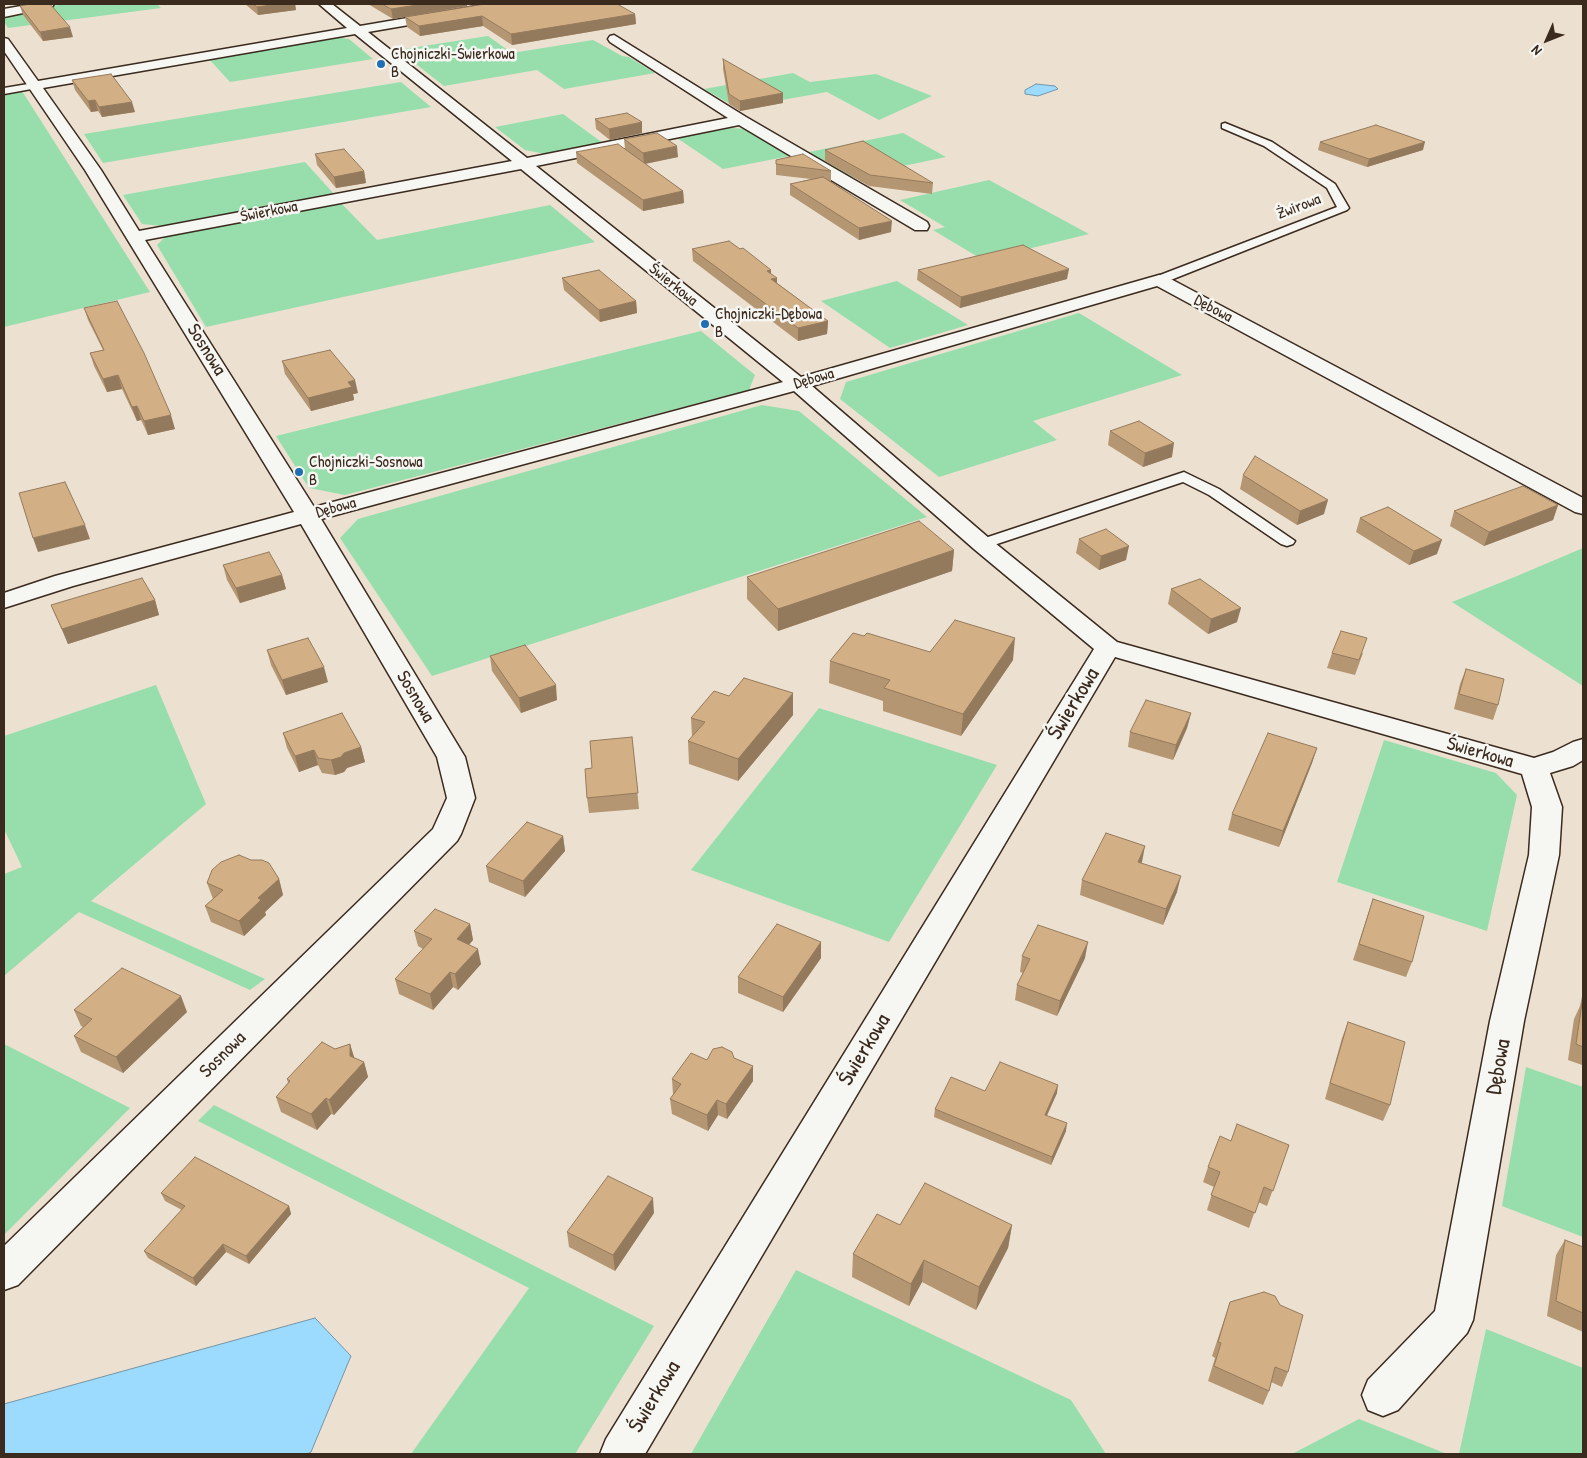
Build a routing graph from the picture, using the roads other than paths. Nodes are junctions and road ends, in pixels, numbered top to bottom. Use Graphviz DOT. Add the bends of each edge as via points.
graph roads {
  1 [pos="48,4"];
  2 [pos="325,4"];
  3 [pos="508,4"];
  4 [pos="4,13"];
  5 [pos="357,30"];
  6 [pos="614,40"];
  7 [pos="4,42"];
  8 [pos="34,86"];
  9 [pos="4,91"];
  10 [pos="741,120"];
  11 [pos="1225,126"];
  12 [pos="522,164"];
  13 [pos="920,226"];
  14 [pos="135,237"];
  15 [pos="1159,280"];
  16 [pos="798,384"];
  17 [pos="1583,507"];
  18 [pos="308,516"];
  19 [pos="1287,541"];
  20 [pos="982,544"];
  21 [pos="4,601"];
  22 [pos="1108,646"];
  23 [pos="1583,748"];
  24 [pos="1534,768"];
  25 [pos="4,1272"];
  26 [pos="1383,1394"];
  27 [pos="621,1454"];
  1 -- 4 [label="street"];
  2 -- 5 [label="street, Świerkowa"];
  3 -- 5 [label="street"];
  5 -- 8 [label="street"];
  5 -- 12 [label="street, Świerkowa"];
  6 -- 10 [label="street"];
  7 -- 8 [label="street, Sosnowa"];
  8 -- 9 [label="lane"];
  8 -- 14 [label="street, Sosnowa"];
  10 -- 12 [label="street, Świerkowa"];
  10 -- 13 [label="street"];
  11 -- 15 [label="lane, Żwirowa" via="1268,144 1331,186 1343,208"];
  12 -- 14 [label="street, Świerkowa"];
  12 -- 16 [label="street, Świerkowa"];
  14 -- 18 [label="street, Sosnowa"];
  15 -- 16 [label="street, Dębowa"];
  15 -- 17 [label="street, Dębowa"];
  16 -- 18 [label="street, Dębowa"];
  16 -- 20 [label="street, Świerkowa"];
  18 -- 21 [label="street, Dębowa" via="64,581"];
  18 -- 25 [label="street, Sosnowa" via="451,757 461,798 446,834"];
  19 -- 20 [label="lane" via="1214,492 1184,477"];
  20 -- 22 [label="street, Świerkowa"];
  22 -- 24 [label="street, Świerkowa"];
  22 -- 27 [label="street, Świerkowa"];
  23 -- 24 [label="street" via="1563,759"];
  24 -- 26 [label="street, Dębowa" via="1547,807 1544,855 1507,1021 1453,1320"];
}
